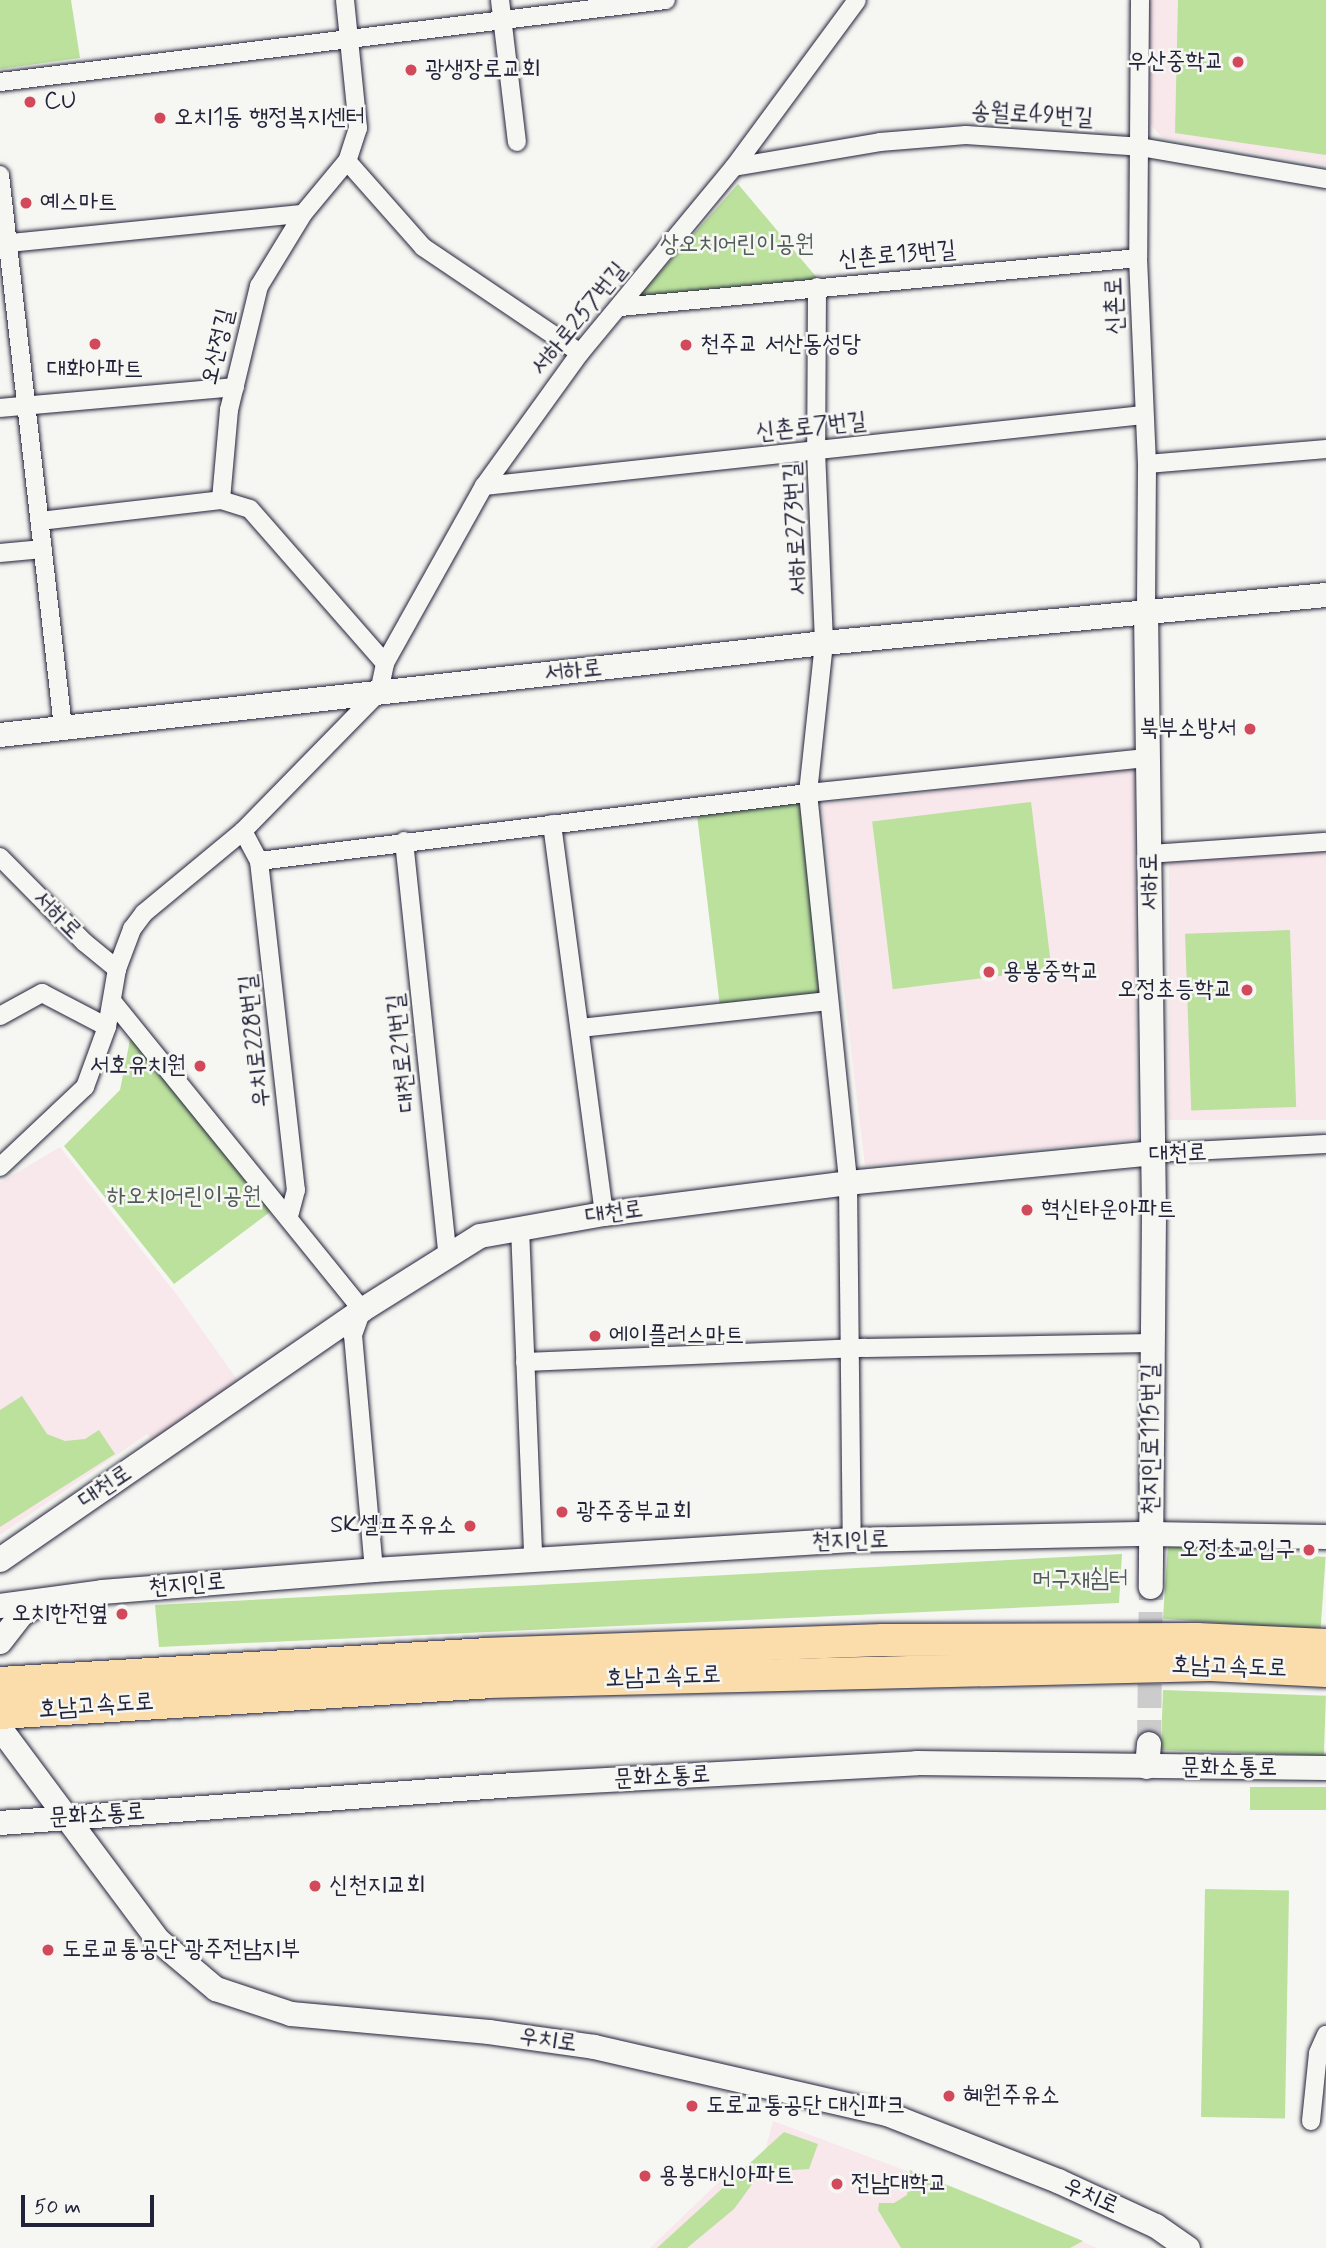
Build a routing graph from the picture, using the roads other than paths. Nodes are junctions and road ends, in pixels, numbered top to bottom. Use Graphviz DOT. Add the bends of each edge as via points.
graph roads {
  1 [pos="345,0"];
  2 [pos="500,0"];
  3 [pos="666,0"];
  4 [pos="856,0"];
  5 [pos="1140,0"];
  6 [pos="502,21"];
  7 [pos="351,38"];
  8 [pos="0,82"];
  9 [pos="517,142"];
  10 [pos="1140,147"];
  11 [pos="347,161"];
  12 [pos="734,167"];
  13 [pos="0,175"];
  14 [pos="1326,179"];
  15 [pos="303,214"];
  16 [pos="4,244"];
  17 [pos="1138,258"];
  18 [pos="817,287"];
  19 [pos="620,307"];
  20 [pos="580,353"];
  21 [pos="235,387"];
  22 [pos="26,406"];
  23 [pos="0,408"];
  24 [pos="1143,415"];
  25 [pos="1326,449"];
  26 [pos="816,452"];
  27 [pos="1147,464"];
  28 [pos="484,486"];
  29 [pos="220,500"];
  30 [pos="40,521"];
  31 [pos="43,549"];
  32 [pos="0,553"];
  33 [pos="1326,594"];
  34 [pos="1146,610"];
  35 [pos="824,643"];
  36 [pos="385,663"];
  37 [pos="379,692"];
  38 [pos="63,727"];
  39 [pos="0,735"];
  40 [pos="1149,758"];
  41 [pos="808,793"];
  42 [pos="552,824"];
  43 [pos="243,831"];
  44 [pos="404,841"];
  45 [pos="1326,842"];
  46 [pos="1149,854"];
  47 [pos="0,857"];
  48 [pos="260,861"];
  49 [pos="117,969"];
  50 [pos="112,1001"];
  51 [pos="827,1001"];
  52 [pos="0,1016"];
  53 [pos="107,1027"];
  54 [pos="580,1028"];
  55 [pos="1326,1144"];
  56 [pos="1153,1153"];
  57 [pos="0,1167"];
  58 [pos="848,1182"];
  59 [pos="604,1214"];
  60 [pos="289,1216"];
  61 [pos="520,1228"];
  62 [pos="448,1259"];
  63 [pos="362,1310"];
  64 [pos="1152,1343"];
  65 [pos="851,1348"];
  66 [pos="525,1362"];
  67 [pos="1150,1534"];
  68 [pos="1326,1538"];
  69 [pos="852,1540"];
  70 [pos="533,1559"];
  71 [pos="0,1560"];
  72 [pos="374,1570"];
  73 [pos="1151,1587"];
  74 [pos="47,1599"];
  75 [pos="0,1606"];
  76 [pos="0,1642"];
  77 [pos="1326,1645"];
  78 [pos="1326,1671"];
  79 [pos="0,1683"];
  80 [pos="0,1713"];
  81 [pos="0,1728"];
  82 [pos="1326,1769"];
  83 [pos="68,1817"];
  84 [pos="0,1823"];
  85 [pos="1326,2035"];
  86 [pos="1311,2121"];
  87 [pos="1188,2248"];
  1 -- 7 [label="street, 오산정길"];
  2 -- 6 [label="street"];
  3 -- 6 [label="street"];
  4 -- 12 [label="street, 서하로257번길"];
  5 -- 10 [label="street, 신촌로"];
  6 -- 7 [label="street"];
  6 -- 9 [label="street"];
  7 -- 8 [label="street"];
  7 -- 11 [label="street, 오산정길" via="359,128"];
  10 -- 12 [label="street, 송월로49번길" via="966,135 922,137"];
  10 -- 14 [label="street, 송월로49번길"];
  10 -- 17 [label="street, 신촌로"];
  11 -- 15 [label="street, 오산정길"];
  11 -- 20 [label="street" via="423,247"];
  12 -- 19 [label="street, 서하로257번길"];
  13 -- 16 [label="street"];
  15 -- 16 [label="street"];
  15 -- 21 [label="street, 오산정길" via="259,286"];
  16 -- 22 [label="street"];
  17 -- 18 [label="street, 신촌로13번길"];
  17 -- 24 [label="street, 신촌로"];
  18 -- 19 [label="street, 신촌로13번길"];
  18 -- 26 [label="street, 서하로273번길"];
  19 -- 20 [label="street, 서하로257번길"];
  20 -- 28 [label="street, 서하로257번길"];
  21 -- 22 [label="street"];
  21 -- 29 [label="street, 오산정길"];
  22 -- 23 [label="street"];
  22 -- 30 [label="street"];
  24 -- 26 [label="street, 신촌로7번길"];
  24 -- 27 [label="street, 신촌로"];
  25 -- 27 [label="street"];
  26 -- 28 [label="street, 신촌로7번길"];
  26 -- 35 [label="street, 서하로273번길"];
  27 -- 34 [label="street, 신촌로"];
  28 -- 36 [label="street, 서하로257번길"];
  29 -- 30 [label="street"];
  29 -- 36 [label="street" via="250,509"];
  30 -- 31 [label="street"];
  31 -- 32 [label="street"];
  31 -- 38 [label="street"];
  33 -- 34 [label="street, 서하로"];
  34 -- 35 [label="street, 서하로"];
  34 -- 40 [label="street, 서하로"];
  35 -- 37 [label="street, 서하로"];
  35 -- 41 [label="street, 서하로273번길"];
  36 -- 37 [label="street, 서하로257번길"];
  37 -- 38 [label="street, 서하로"];
  37 -- 43 [label="street"];
  38 -- 39 [label="street, 서하로"];
  40 -- 41 [label="street"];
  40 -- 46 [label="street, 서하로"];
  41 -- 42 [label="street"];
  41 -- 51 [label="street, 서하로273번길"];
  42 -- 44 [label="street"];
  42 -- 54 [label="street"];
  43 -- 48 [label="street, 우치로228번길"];
  43 -- 49 [label="street" via="144,913 132,929"];
  44 -- 48 [label="street"];
  44 -- 62 [label="street, 대천로21번길"];
  45 -- 46 [label="street"];
  46 -- 56 [label="street, 서하로"];
  47 -- 49 [label="street, 서하로"];
  48 -- 60 [label="street, 우치로228번길" via="296,1189"];
  49 -- 50 [label="street"];
  50 -- 53 [label="street"];
  50 -- 60 [label="street, 우치로228번길"];
  51 -- 54 [label="street"];
  51 -- 58 [label="street, 서하로273번길"];
  52 -- 53 [label="street" via="42,993"];
  53 -- 57 [label="street" via="85,1087"];
  54 -- 59 [label="street"];
  55 -- 56 [label="street, 대천로"];
  56 -- 58 [label="street, 대천로"];
  56 -- 64 [label="street, 천지인로115번길"];
  58 -- 59 [label="street, 대천로"];
  58 -- 65 [label="street, 서하로273번길"];
  59 -- 61 [label="street, 대천로"];
  60 -- 63 [label="street, 우치로228번길"];
  61 -- 62 [label="street, 대천로" via="480,1236"];
  61 -- 66 [label="street"];
  62 -- 63 [label="street, 대천로"];
  63 -- 71 [label="street, 대천로"];
  63 -- 72 [label="street" via="353,1335"];
  64 -- 65 [label="street, 천지인로115번길"];
  64 -- 67 [label="street, 천지인로115번길"];
  65 -- 66 [label="street, 천지인로115번길"];
  65 -- 69 [label="street, 서하로273번길"];
  66 -- 70 [label="street"];
  67 -- 68 [label="street, 천지인로"];
  67 -- 69 [label="street, 천지인로"];
  67 -- 73 [label="street, 천지인로115번길"];
  69 -- 70 [label="street, 천지인로"];
  70 -- 72 [label="street, 천지인로"];
  72 -- 74 [label="street, 천지인로"];
  74 -- 75 [label="street, 천지인로"];
  74 -- 76 [label="street" via="22,1614"];
  77 -- 79 [label="highway, 호남고속도로" via="1197,1639 883,1640 483,1654"];
  78 -- 80 [label="highway, 호남고속도로" via="1210,1665 487,1682"];
  81 -- 83 [label="street, 우치로"];
  82 -- 83 [label="street, 문화소통로" via="1148,1756 917,1763"];
  83 -- 84 [label="street, 문화소통로"];
  83 -- 87 [label="street, 우치로" via="159,1941 216,1989 291,2014 489,2032 594,2047 880,2112 1058,2181 1156,2226"];
  85 -- 86 [label="street" via="1318,2053"];
}
